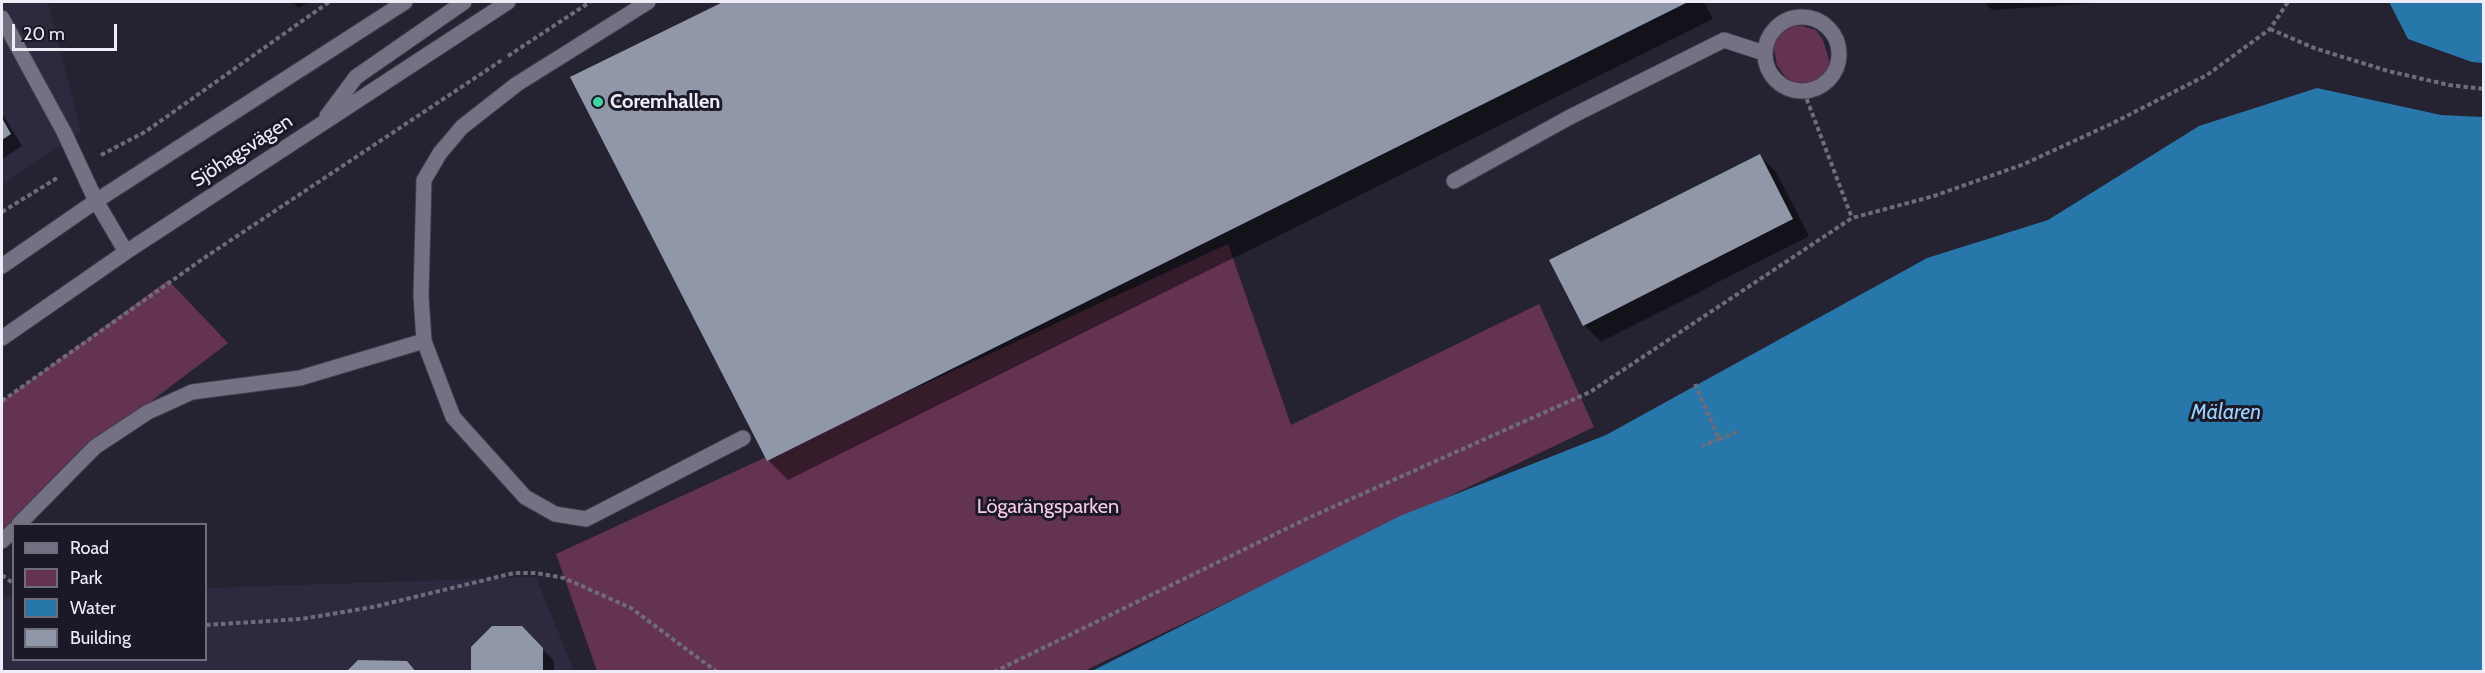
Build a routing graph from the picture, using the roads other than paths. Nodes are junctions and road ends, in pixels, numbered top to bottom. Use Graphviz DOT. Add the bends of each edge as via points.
graph roads {
  1 [pos="405,2"];
  2 [pos="464,2"];
  3 [pos="508,2"];
  4 [pos="648,2"];
  5 [pos="1798,9"];
  6 [pos="2,18"];
  7 [pos="1764,53"];
  8 [pos="322,123"];
  9 [pos="1454,181"];
  10 [pos="96,201"];
  11 [pos="126,252"];
  12 [pos="2,266"];
  13 [pos="2,338"];
  14 [pos="424,341"];
  15 [pos="742,438"];
  16 [pos="22,523"];
  1 -- 10 [label="main road, Sjöhagsvägen"];
  2 -- 8 [label="main road" via="356,77"];
  3 -- 8 [label="main road, Sjöhagsvägen"];
  4 -- 14 [label="main road" via="517,84 462,128 440,153 424,180"];
  5 -- 7 [label="main road" via="1771,32"];
  5 -- 7 [label="main road" via="1831,30 1839,52 1838,63 1825,83 1804,92 1780,85 1766,66"];
  6 -- 10 [label="main road" via="64,132"];
  7 -- 9 [label="main road" via="1724,40 1570,117"];
  8 -- 11 [label="main road, Sjöhagsvägen"];
  10 -- 11 [label="main road"];
  10 -- 12 [label="main road, Sjöhagsvägen"];
  11 -- 13 [label="main road, Sjöhagsvägen"];
  14 -- 15 [label="main road" via="453,417 525,497 555,514 586,519"];
  14 -- 16 [label="main road" via="300,378 192,392 148,412 95,447"];
}
